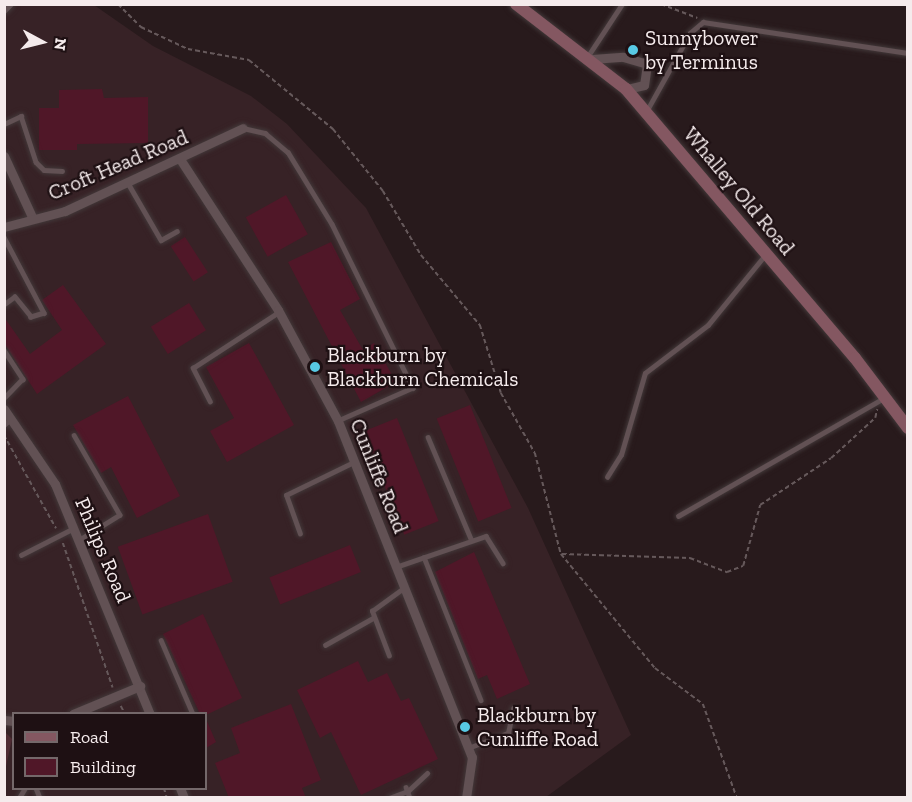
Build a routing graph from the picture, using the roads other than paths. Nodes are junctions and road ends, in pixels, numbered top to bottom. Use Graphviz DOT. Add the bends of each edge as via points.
graph roads {
  1 [pos="11,4"];
  2 [pos="516,4"];
  3 [pos="622,4"];
  4 [pos="4,11"];
  5 [pos="908,53"];
  6 [pos="590,57"];
  7 [pos="626,89"];
  8 [pos="646,112"];
  9 [pos="4,124"];
  10 [pos="243,129"];
  11 [pos="5,159"];
  12 [pos="180,159"];
  13 [pos="62,171"];
  14 [pos="128,183"];
  15 [pos="33,219"];
  16 [pos="4,226"];
  17 [pos="177,231"];
  18 [pos="4,237"];
  19 [pos="767,253"];
  20 [pos="4,305"];
  21 [pos="279,312"];
  22 [pos="4,350"];
  23 [pos="4,399"];
  24 [pos="881,400"];
  25 [pos="210,402"];
  26 [pos="4,409"];
  27 [pos="338,421"];
  28 [pos="8,422"];
  29 [pos="908,428"];
  30 [pos="74,435"];
  31 [pos="428,437"];
  32 [pos="354,462"];
  33 [pos="607,477"];
  34 [pos="678,516"];
  35 [pos="74,528"];
  36 [pos="300,534"];
  37 [pos="471,539"];
  38 [pos="80,540"];
  39 [pos="21,555"];
  40 [pos="424,557"];
  41 [pos="503,563"];
  42 [pos="396,567"];
  43 [pos="404,588"];
  44 [pos="372,618"];
  45 [pos="161,640"];
  46 [pos="325,645"];
  47 [pos="389,656"];
  48 [pos="140,686"];
  49 [pos="481,700"];
  50 [pos="513,709"];
  51 [pos="84,712"];
  52 [pos="149,712"];
  53 [pos="192,712"];
  54 [pos="468,748"];
  55 [pos="427,773"];
  56 [pos="407,789"];
  57 [pos="389,798"];
  58 [pos="410,798"];
  59 [pos="466,798"];
  1 -- 4 [label="lane"];
  2 -- 6 [label="street, Whalley Old Road"];
  3 -- 6 [label="lane"];
  5 -- 8 [label="lane" via="703,22 690,33"];
  6 -- 7 [label="street, Whalley Old Road"];
  6 -- 7 [label="street" via="623,57 647,64 644,85"];
  7 -- 8 [label="street, Whalley Old Road"];
  8 -- 19 [label="street, Whalley Old Road"];
  9 -- 13 [label="lane" via="21,116 36,162 44,170"];
  10 -- 12 [label="street, Croft Head Road"];
  10 -- 27 [label="lane" via="265,133 288,152 332,224 412,388"];
  11 -- 15 [label="street"];
  12 -- 14 [label="street, Croft Head Road"];
  12 -- 21 [label="street, Cunliffe Road"];
  14 -- 15 [label="street, Croft Head Road"];
  14 -- 17 [label="lane" via="161,240"];
  15 -- 16 [label="street, Croft Head Road"];
  18 -- 20 [label="lane" via="44,313 32,317 15,297"];
  19 -- 24 [label="street, Whalley Old Road"];
  19 -- 33 [label="lane" via="708,325 645,373 621,455"];
  21 -- 25 [label="lane" via="193,368"];
  21 -- 27 [label="street, Cunliffe Road"];
  22 -- 23 [label="lane" via="23,379"];
  24 -- 29 [label="street, Whalley Old Road"];
  24 -- 34 [label="lane"];
  26 -- 28 [label="street, Philips Road"];
  27 -- 32 [label="street, Cunliffe Road"];
  28 -- 35 [label="street, Philips Road" via="55,484"];
  30 -- 38 [label="lane" via="120,515"];
  31 -- 37 [label="lane"];
  32 -- 36 [label="lane" via="286,495"];
  32 -- 42 [label="street, Cunliffe Road"];
  35 -- 38 [label="street, Philips Road"];
  35 -- 39 [label="lane"];
  37 -- 40 [label="lane"];
  37 -- 41 [label="lane" via="493,539"];
  38 -- 48 [label="street, Philips Road"];
  40 -- 42 [label="lane"];
  40 -- 49 [label="lane"];
  42 -- 43 [label="street, Cunliffe Road"];
  43 -- 44 [label="lane" via="376,604"];
  43 -- 54 [label="street, Cunliffe Road"];
  44 -- 46 [label="lane"];
  44 -- 47 [label="lane"];
  45 -- 53 [label="lane"];
  48 -- 51 [label="street"];
  48 -- 52 [label="street, Philips Road"];
  50 -- 54 [label="lane" via="508,733"];
  54 -- 59 [label="street, Cunliffe Road" via="473,768"];
  55 -- 56 [label="lane"];
  56 -- 57 [label="lane"];
  56 -- 58 [label="lane"];
}
